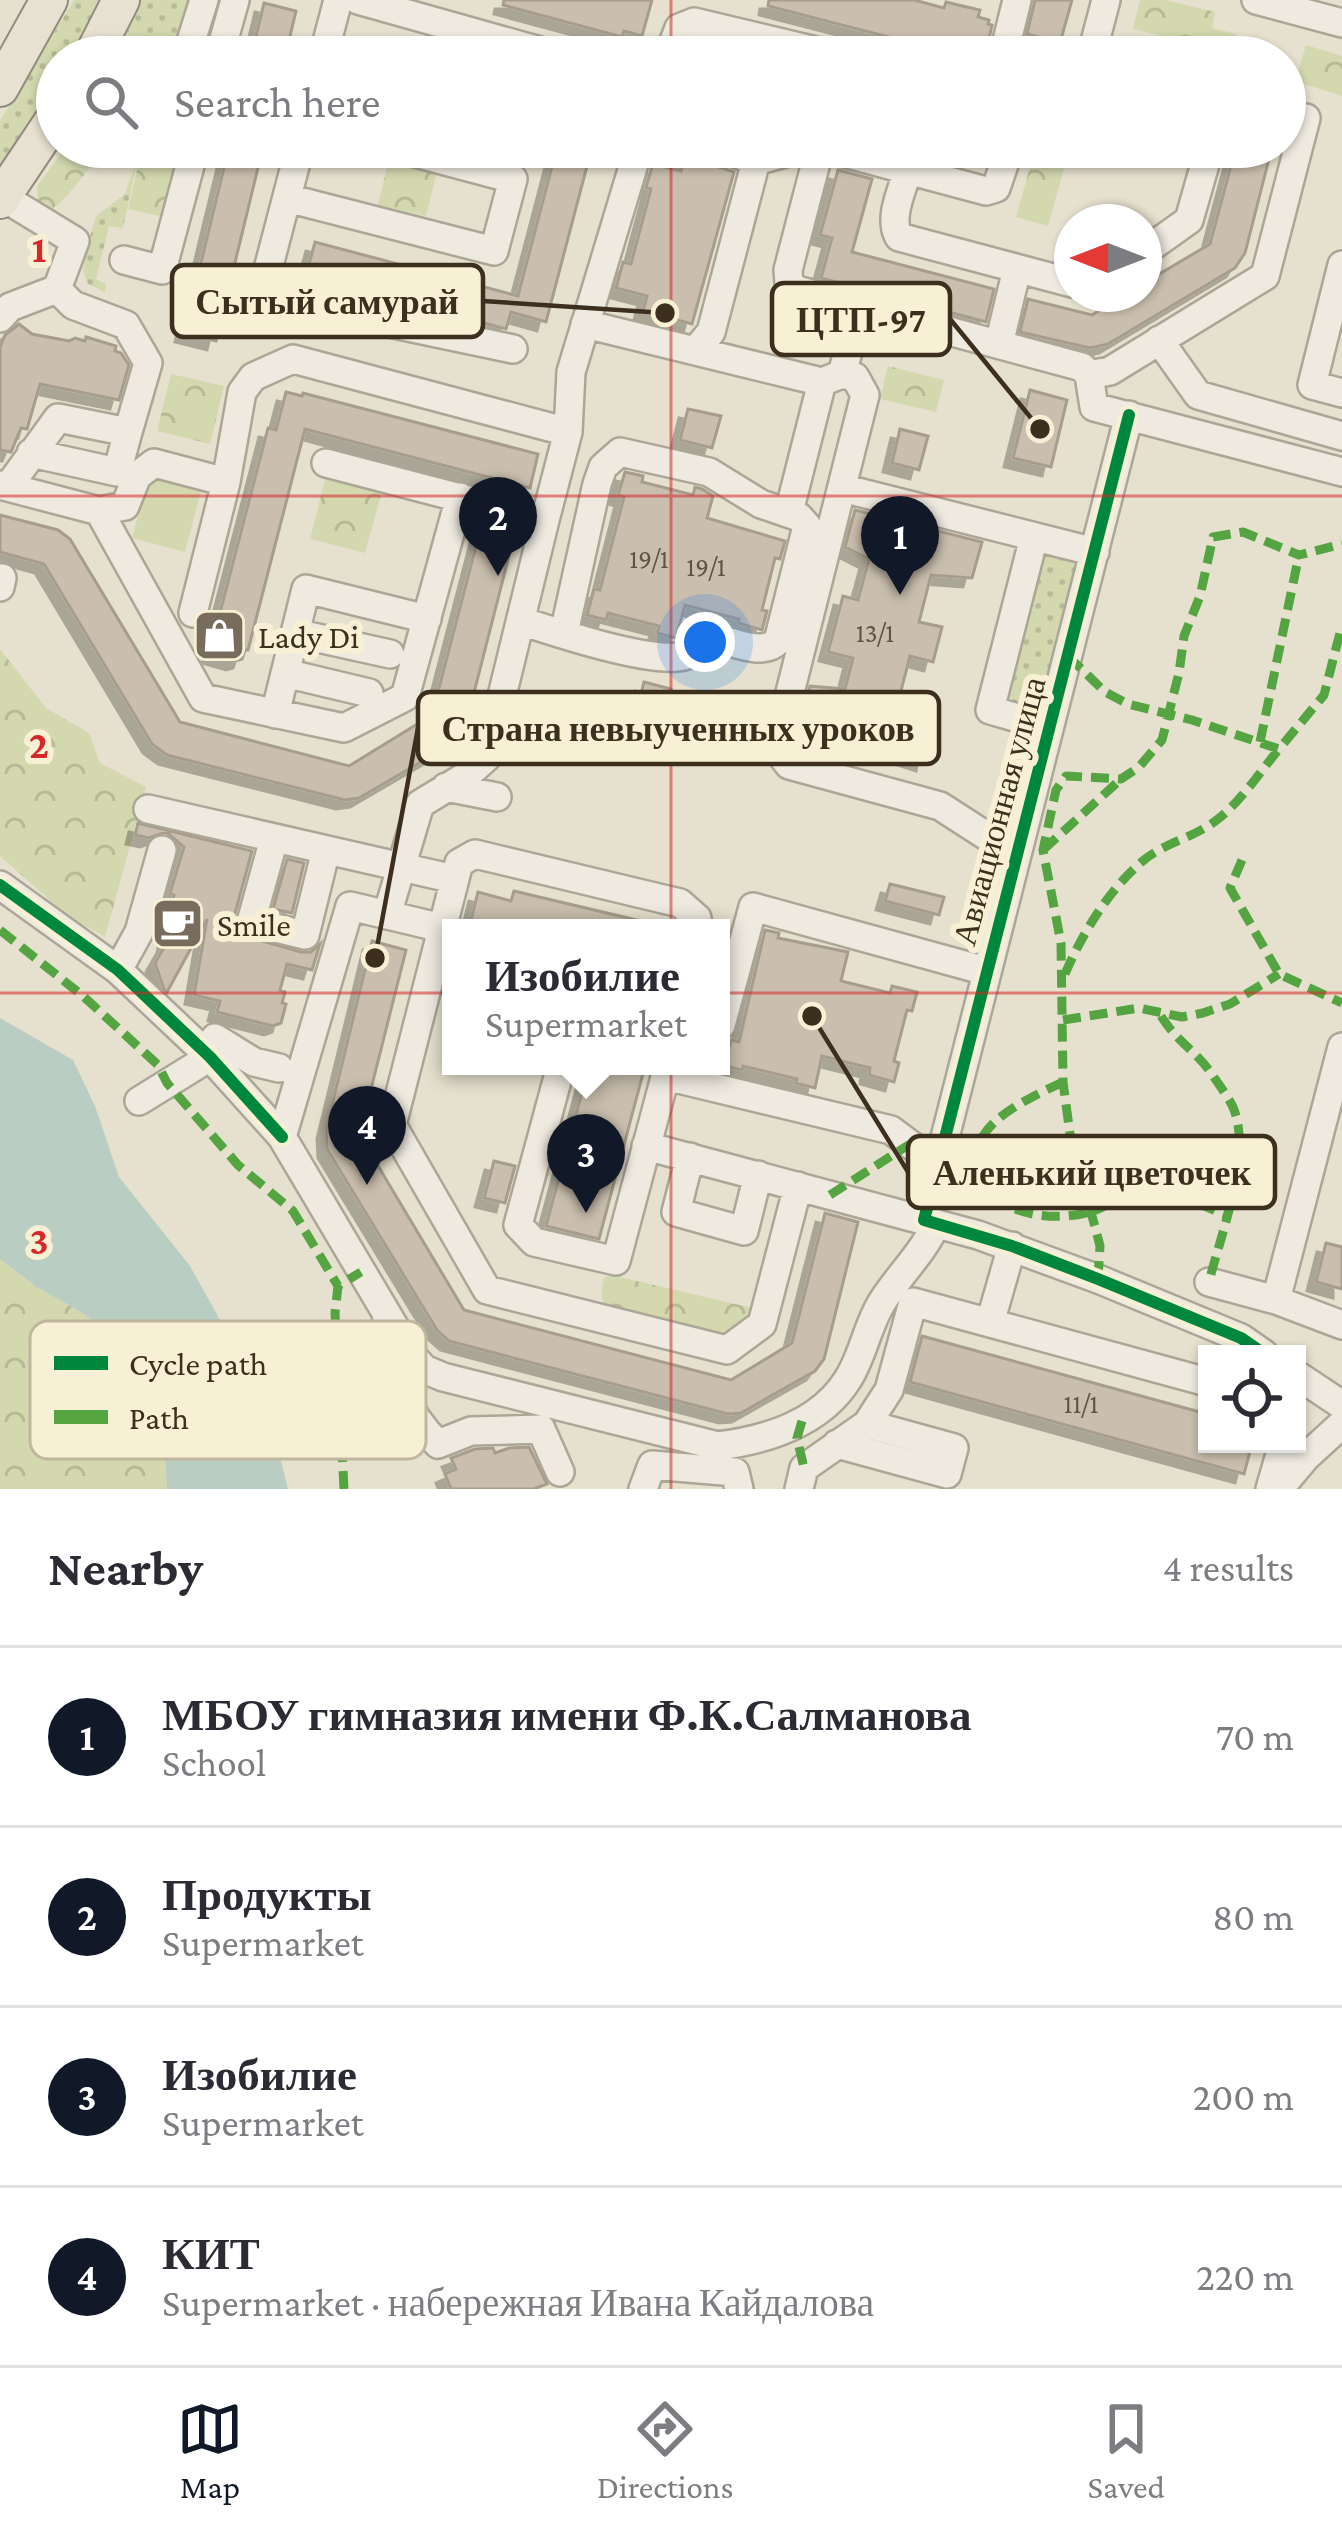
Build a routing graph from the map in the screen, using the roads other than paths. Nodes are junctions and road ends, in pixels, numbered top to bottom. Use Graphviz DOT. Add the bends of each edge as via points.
graph roads {
  1 [pos="49,0"];
  2 [pos="121,0"];
  3 [pos="204,0"];
  4 [pos="235,0"];
  5 [pos="338,0"];
  6 [pos="358,0"];
  7 [pos="1018,0"];
  8 [pos="1106,0"];
  9 [pos="1256,0"];
  10 [pos="1342,23"];
  11 [pos="103,36"];
  12 [pos="193,36"];
  13 [pos="225,36"];
  14 [pos="329,36"];
  15 [pos="486,36"];
  16 [pos="676,36"];
  17 [pos="753,36"];
  18 [pos="1009,36"];
  19 [pos="1097,36"];
  20 [pos="0,88"];
  21 [pos="36,147"];
  22 [pos="189,168"];
  23 [pos="294,168"];
  24 [pos="471,168"];
  25 [pos="633,168"];
  26 [pos="754,168"];
  27 [pos="815,168"];
  28 [pos="900,168"];
  29 [pos="1003,168"];
  30 [pos="1204,168"];
  31 [pos="1293,168"];
  32 [pos="908,170"];
  33 [pos="286,198"];
  34 [pos="2,199"];
  35 [pos="1162,239"];
  36 [pos="124,260"];
  37 [pos="1342,265"];
  38 [pos="1017,269"];
  39 [pos="1054,278"];
  40 [pos="58,289"];
  41 [pos="860,307"];
  42 [pos="0,318"];
  43 [pos="585,324"];
  44 [pos="1159,340"];
  45 [pos="999,344"];
  46 [pos="513,349"];
  47 [pos="695,350"];
  48 [pos="1089,375"];
  49 [pos="832,378"];
  50 [pos="1342,393"];
  51 [pos="1129,416"];
  52 [pos="128,432"];
  53 [pos="568,432"];
  54 [pos="1342,436"];
  55 [pos="31,454"];
  56 [pos="326,463"];
  57 [pos="1342,472"];
  58 [pos="226,482"];
  59 [pos="4,486"];
  60 [pos="842,488"];
  61 [pos="460,497"];
  62 [pos="99,511"];
  63 [pos="789,512"];
  64 [pos="545,520"];
  65 [pos="1034,537"];
  66 [pos="1095,552"];
  67 [pos="193,613"];
  68 [pos="427,620"];
  69 [pos="521,621"];
  70 [pos="295,633"];
  71 [pos="564,633"];
  72 [pos="390,654"];
  73 [pos="285,674"];
  74 [pos="369,693"];
  75 [pos="275,714"];
  76 [pos="1049,727"];
  77 [pos="446,787"];
  78 [pos="497,797"];
  79 [pos="148,809"];
  80 [pos="274,838"];
  81 [pos="1026,849"];
  82 [pos="162,850"];
  83 [pos="326,850"];
  84 [pos="454,879"];
  85 [pos="0,885"];
  86 [pos="390,890"];
  87 [pos="448,919"];
  88 [pos="697,919"];
  89 [pos="442,946"];
  90 [pos="442,950"];
  91 [pos="118,970"];
  92 [pos="986,971"];
  93 [pos="730,992"];
  94 [pos="212,1048"];
  95 [pos="1342,1048"];
  96 [pos="559,1075"];
  97 [pos="666,1075"];
  98 [pos="707,1075"];
  99 [pos="241,1092"];
  100 [pos="139,1101"];
  101 [pos="282,1136"];
  102 [pos="646,1146"];
  103 [pos="690,1157"];
  104 [pos="939,1166"];
  105 [pos="758,1175"];
  106 [pos="799,1186"];
  107 [pos="930,1222"];
  108 [pos="1012,1246"];
  109 [pos="1209,1282"];
  110 [pos="1276,1300"];
  111 [pos="386,1313"];
  112 [pos="387,1321"];
  113 [pos="391,1321"];
  114 [pos="990,1323"];
  115 [pos="1342,1325"];
  116 [pos="1251,1345"];
  117 [pos="426,1370"];
  118 [pos="1198,1380"];
  119 [pos="1306,1385"];
  120 [pos="1342,1405"];
  121 [pos="867,1424"];
  122 [pos="1342,1424"];
  123 [pos="426,1432"];
  124 [pos="1308,1439"];
  125 [pos="837,1444"];
  126 [pos="1280,1453"];
  127 [pos="560,1472"];
  128 [pos="677,1478"];
  129 [pos="643,1489"];
  130 [pos="739,1489"];
  131 [pos="799,1489"];
  132 [pos="1270,1489"];
  133 [pos="1280,1489"];
  1 -- 20 [label="main road"];
  2 -- 11 [label="main road"];
  3 -- 12 [label="street"];
  4 -- 13 [label="street"];
  5 -- 14 [label="street"];
  6 -- 15 [label="street"];
  7 -- 18 [label="street"];
  8 -- 19 [label="street"];
  9 -- 10 [label="street"];
  16 -- 17 [label="street" via="694,22"];
  21 -- 34 [label="main road"];
  22 -- 36 [label="street" via="162,270"];
  23 -- 33 [label="street"];
  24 -- 33 [label="street" via="513,179 494,251"];
  25 -- 43 [label="street"];
  26 -- 47 [label="street" via="711,332"];
  27 -- 41 [label="street" via="789,283"];
  28 -- 32 [label="street"];
  29 -- 32 [label="street" via="996,188 986,190"];
  30 -- 35 [label="street" via="1189,220"];
  31 -- 44 [label="street" via="1265,276"];
  32 -- 38 [label="street" via="895,217 899,238"];
  33 -- 46 [label="street" via="261,296"];
  34 -- 40 [label="street" via="75,241"];
  37 -- 50 [label="street" via="1312,385"];
  38 -- 39 [label="street"];
  38 -- 45 [label="street"];
  40 -- 42 [label="street"];
  40 -- 52 [label="street" via="73,304 126,325 148,363"];
  41 -- 45 [label="street"];
  41 -- 49 [label="street"];
  43 -- 47 [label="street"];
  43 -- 53 [label="street" via="571,372"];
  44 -- 48 [label="street"];
  44 -- 54 [label="street" via="1198,395"];
  45 -- 48 [label="street"];
  47 -- 49 [label="street"];
  48 -- 51 [label="street" via="1094,406"];
  49 -- 60 [label="street" via="855,377 865,395"];
  49 -- 63 [label="street"];
  51 -- 57 [label="street"];
  51 -- 66 [label="street, Авиационная улица"];
  52 -- 55 [label="street" via="58,418"];
  52 -- 55 [label="street" via="117,472"];
  53 -- 58 [label="street" via="293,358 253,377 242,392"];
  53 -- 64 [label="street"];
  55 -- 59 [label="street"];
  56 -- 61 [label="street"];
  58 -- 62 [label="street" via="154,463 137,476 124,506"];
  58 -- 67 [label="street"];
  59 -- 62 [label="street"];
  60 -- 65 [label="street"];
  60 -- 81 [label="street" via="776,748 780,758 940,806"];
  61 -- 64 [label="street"];
  61 -- 68 [label="street"];
  62 -- 75 [label="street" via="203,698"];
  63 -- 71 [label="street" via="807,526 806,538 772,648 719,639 697,653 659,657"];
  63 -- 71 [label="street" via="709,472 620,452 597,484"];
  64 -- 69 [label="street"];
  65 -- 66 [label="street"];
  65 -- 76 [label="street" via="990,710"];
  66 -- 76 [label="street, Авиационная улица"];
  68 -- 70 [label="street" via="306,589"];
  68 -- 75 [label="street" via="405,697 344,728"];
  69 -- 71 [label="street"];
  69 -- 77 [label="street" via="487,757"];
  70 -- 72 [label="street"];
  70 -- 73 [label="street"];
  73 -- 74 [label="street"];
  73 -- 75 [label="street"];
  76 -- 81 [label="street, Авиационная улица"];
  77 -- 78 [label="street"];
  77 -- 86 [label="street" via="420,804"];
  79 -- 80 [label="street"];
  80 -- 83 [label="street"];
  80 -- 83 [label="street" via="251,922 305,934"];
  81 -- 92 [label="street, Авиационная улица"];
  82 -- 91 [label="street" via="139,932"];
  83 -- 86 [label="street"];
  84 -- 86 [label="street"];
  84 -- 87 [label="street"];
  84 -- 88 [label="street" via="459,863 475,854 680,903"];
  85 -- 91 [label="street"];
  86 -- 89 [label="street"];
  86 -- 101 [label="street" via="350,906"];
  90 -- 106 [label="street" via="392,1125 488,1290 727,1350 762,1324"];
  91 -- 94 [label="street"];
  92 -- 93 [label="street" via="753,908"];
  92 -- 104 [label="street, Авиационная улица"];
  94 -- 99 [label="street, Авиационная улица"];
  94 -- 99 [label="street" via="266,1065"];
  94 -- 100 [label="street"];
  95 -- 110 [label="street"];
  96 -- 102 [label="street" via="518,1225 534,1242 616,1261"];
  97 -- 102 [label="street"];
  98 -- 104 [label="street" via="891,1130"];
  99 -- 101 [label="street, Авиационная улица"];
  101 -- 111 [label="street, Авиационная улица"];
  102 -- 103 [label="street"];
  103 -- 105 [label="street"];
  103 -- 105 [label="street" via="676,1212 744,1231"];
  104 -- 107 [label="street, Авиационная улица"];
  105 -- 106 [label="street"];
  106 -- 107 [label="street"];
  107 -- 108 [label="street"];
  107 -- 117 [label="street, Авиационная улица" via="829,1404 750,1442 718,1446"];
  108 -- 114 [label="street"];
  108 -- 116 [label="street"];
  109 -- 110 [label="street"];
  110 -- 115 [label="street"];
  111 -- 112 [label="street"];
  111 -- 113 [label="street, Авиационная улица"];
  114 -- 118 [label="street"];
  114 -- 121 [label="street" via="913,1302 889,1390"];
  119 -- 120 [label="street"];
  121 -- 125 [label="street"];
  121 -- 125 [label="street" via="954,1448 947,1474"];
  122 -- 124 [label="street"];
  123 -- 127 [label="street" via="438,1444 471,1431 541,1430"];
  124 -- 133 [label="street"];
  125 -- 131 [label="street" via="804,1468"];
  126 -- 132 [label="street"];
  128 -- 129 [label="street" via="652,1465"];
  128 -- 130 [label="street" via="735,1472"];
}
